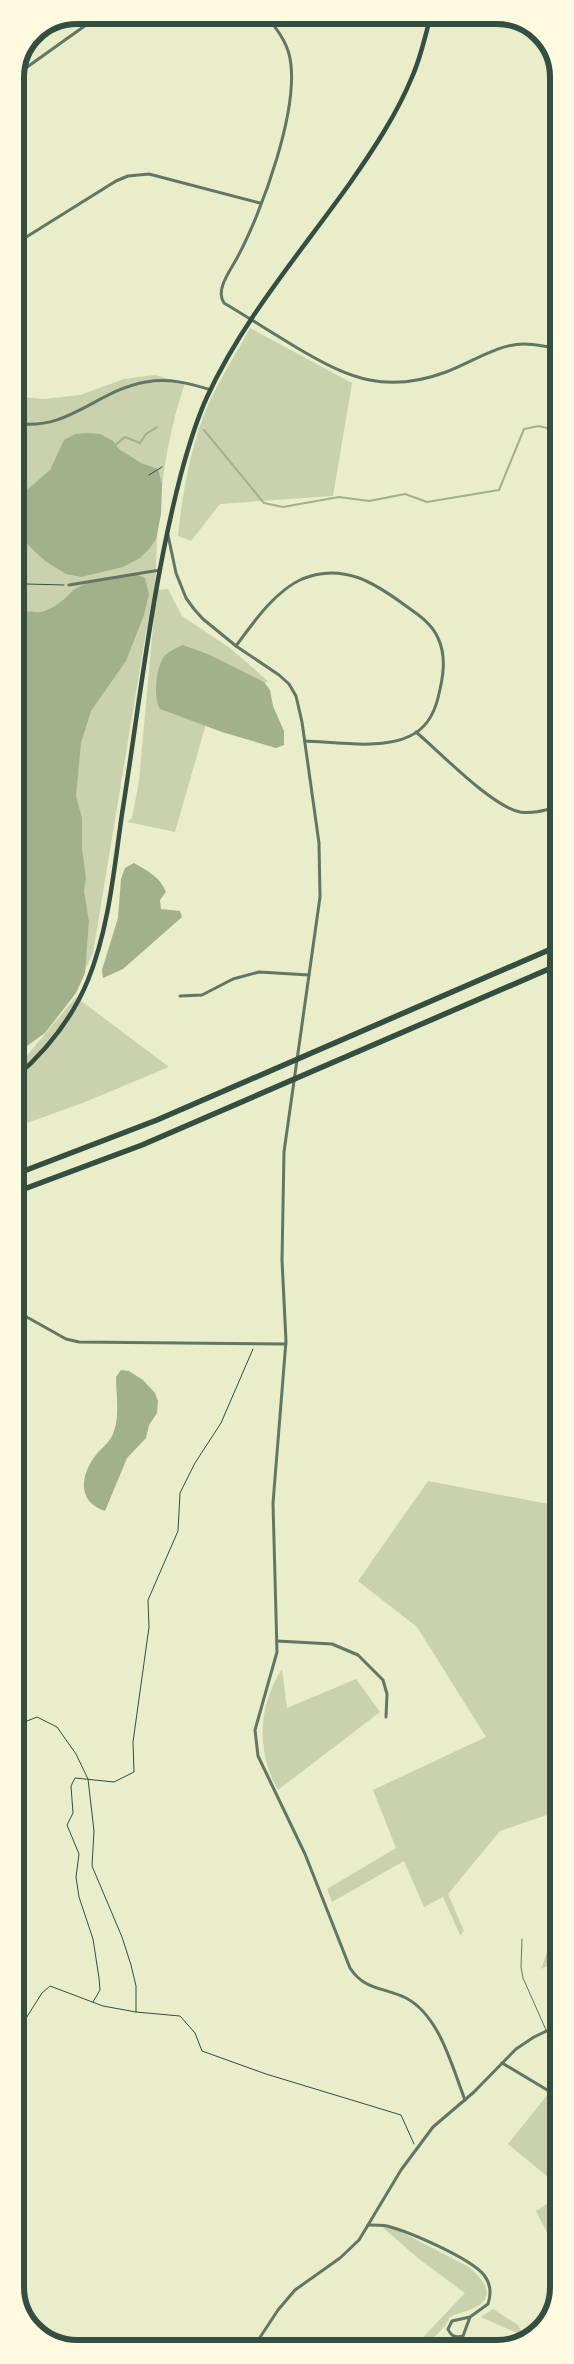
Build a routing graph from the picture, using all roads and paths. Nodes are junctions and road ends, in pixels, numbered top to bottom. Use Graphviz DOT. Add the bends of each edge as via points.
graph roads {
  1 [pos="87,24"];
  2 [pos="272,24"];
  3 [pos="428,24"];
  4 [pos="25,69"];
  5 [pos="260,203"];
  6 [pos="24,238"];
  7 [pos="251,320"];
  8 [pos="550,347"];
  9 [pos="210,390"];
  10 [pos="24,424"];
  11 [pos="162,467"];
  12 [pos="149,475"];
  13 [pos="168,535"];
  14 [pos="162,570"];
  15 [pos="24,584"];
  16 [pos="69,584"];
  17 [pos="236,646"];
  18 [pos="416,732"];
  19 [pos="305,741"];
  20 [pos="550,809"];
  21 [pos="550,949"];
  22 [pos="550,967"];
  23 [pos="309,975"];
  24 [pos="180,996"];
  25 [pos="24,1070"];
  26 [pos="24,1171"];
  27 [pos="24,1189"];
  28 [pos="24,1315"];
  29 [pos="255,1344"];
  30 [pos="286,1344"];
  31 [pos="277,1641"];
  32 [pos="386,1717"];
  33 [pos="24,1722"];
  34 [pos="88,1778"];
  35 [pos="522,1939"];
  36 [pos="93,2002"];
  37 [pos="136,2012"];
  38 [pos="24,2021"];
  39 [pos="550,2029"];
  40 [pos="546,2031"];
  41 [pos="502,2063"];
  42 [pos="550,2092"];
  43 [pos="465,2100"];
  44 [pos="416,2148"];
  45 [pos="368,2225"];
  46 [pos="470,2317"];
  47 [pos="259,2340"];
  1 -- 4 [label="street"];
  2 -- 5 [label="street" via="286,45 291,75 284,132"];
  3 -- 7 [label="main road" via="412,78 374,146"];
  5 -- 6 [label="street" via="149,174 128,176"];
  5 -- 7 [label="street" via="221,292 224,303"];
  7 -- 8 [label="street" via="342,373 385,384 444,373 515,344"];
  7 -- 9 [label="main road"];
  9 -- 10 [label="street" via="182,381 145,382 107,396 71,416"];
  9 -- 13 [label="main road" via="184,462"];
  11 -- 12 [label="path"];
  13 -- 14 [label="main road"];
  13 -- 17 [label="street" via="176,573 186,598 203,620"];
  14 -- 16 [label="street"];
  14 -- 25 [label="main road" via="109,903 97,955 82,993 65,1023"];
  15 -- 16 [label="path"];
  17 -- 18 [label="street" via="279,596 301,580 327,573 367,580 422,618 439,639 444,665 439,692 430,717"];
  17 -- 19 [label="street" via="289,684 300,709"];
  18 -- 19 [label="street" via="399,741 385,743"];
  18 -- 20 [label="street" via="508,808 521,812"];
  19 -- 23 [label="street" via="321,870"];
  21 -- 26 [label="highway" via="166,1117"];
  22 -- 27 [label="highway" via="142,1145"];
  23 -- 24 [label="street" via="259,972 233,979 202,995"];
  23 -- 30 [label="street" via="284,1152"];
  28 -- 29 [label="street" via="66,1339 79,1342"];
  29 -- 30 [label="street"];
  29 -- 34 [label="path" via="221,1423 180,1493 178,1532 148,1600 149,1627 133,1742 134,1772 114,1782"];
  30 -- 31 [label="street" via="273,1503"];
  31 -- 32 [label="street" via="332,1644 358,1655 383,1680"];
  31 -- 43 [label="street" via="275,1665 255,1730 258,1756 305,1854 350,1968 357,1979 407,1998 427,2017 441,2040"];
  33 -- 34 [label="path" via="37,1717 57,1727"];
  34 -- 36 [label="path" via="75,1778 71,1786 73,1813 67,1825 79,1854 78,1897 93,1939 99,1978 100,1990"];
  34 -- 37 [label="path" via="94,1831 92,1866 131,1965 136,1986"];
  35 -- 40 [label="lane" via="520,1967"];
  36 -- 37 [label="path"];
  36 -- 38 [label="path" via="50,1986"];
  37 -- 44 [label="path" via="180,2016 196,2033 202,2050 266,2074 401,2115"];
  39 -- 40 [label="street"];
  40 -- 41 [label="street"];
  41 -- 42 [label="street"];
  41 -- 43 [label="street"];
  43 -- 44 [label="street" via="433,2127"];
  44 -- 45 [label="street"];
  45 -- 46 [label="street" via="386,2226 446,2250 467,2260 484,2275 490,2286 490,2299 485,2309"];
  45 -- 47 [label="street" via="350,2250 286,2299"];
  46 -- 46 [label="street" via="452,2321 448,2329 450,2334 462,2336"];
}
